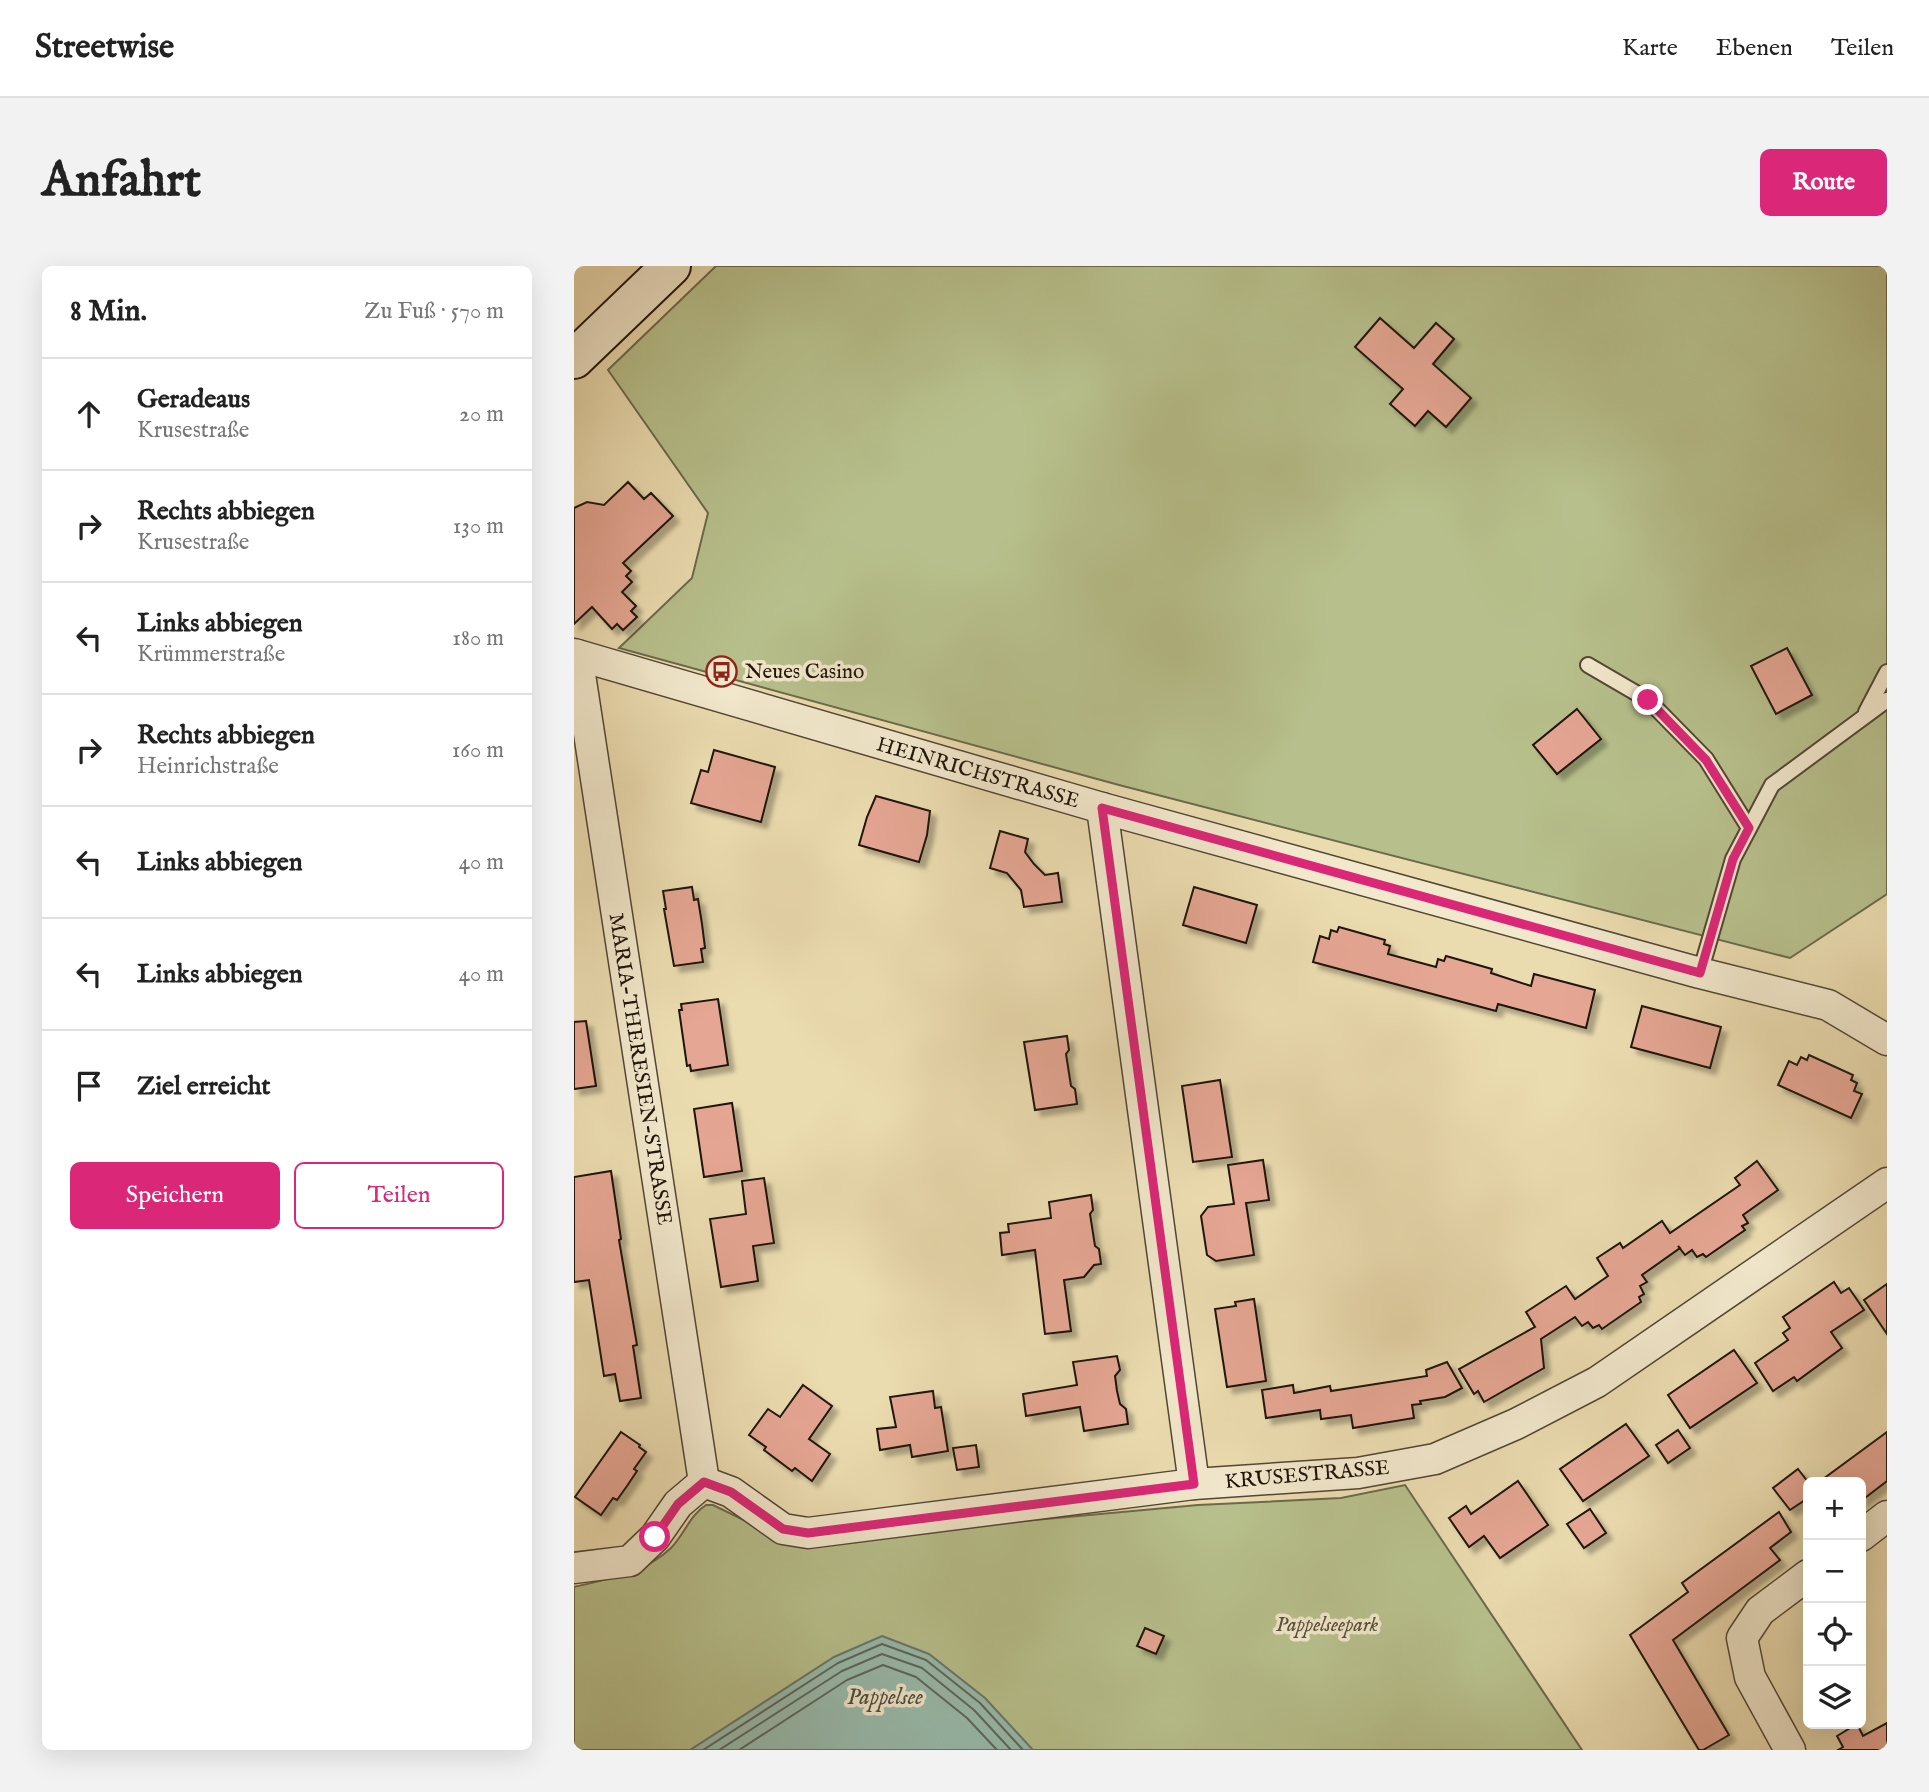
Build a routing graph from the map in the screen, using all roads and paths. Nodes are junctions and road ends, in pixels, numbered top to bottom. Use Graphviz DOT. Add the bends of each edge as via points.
graph roads {
  1 [pos="671,266"];
  2 [pos="574,359"];
  3 [pos="576,655"];
  4 [pos="1588,665"];
  5 [pos="1887,672"];
  6 [pos="1887,699"];
  7 [pos="1864,717"];
  8 [pos="1102,808"];
  9 [pos="1749,828"];
  10 [pos="1700,973"];
  11 [pos="1887,1040"];
  12 [pos="1887,1183"];
  13 [pos="704,1482"];
  14 [pos="1194,1484"];
  15 [pos="1887,1516"];
  16 [pos="1866,1532"];
  17 [pos="574,1568"];
  18 [pos="1803,1579"];
  19 [pos="1790,1750"];
  1 -- 2 [label="main road"];
  3 -- 8 [label="street, HEINRICHSTRASSE"];
  3 -- 13 [label="street, MARIA-THERESIEN-STRASSE"];
  4 -- 9 [label="lane" via="1648,700 1706,760"];
  5 -- 7 [label="lane"];
  6 -- 7 [label="lane"];
  7 -- 9 [label="lane" via="1772,785"];
  8 -- 10 [label="street, HEINRICHSTRASSE"];
  8 -- 14 [label="street"];
  9 -- 10 [label="lane" via="1733,859"];
  10 -- 11 [label="street, HEINRICHSTRASSE" via="1828,1005"];
  12 -- 14 [label="street, KRUSESTRASSE" via="1597,1382 1516,1424 1435,1459 1358,1473"];
  13 -- 14 [label="street, KRUSESTRASSE" via="731,1492 783,1529 808,1533"];
  13 -- 17 [label="street" via="678,1504 655,1537 630,1560"];
  15 -- 16 [label="street"];
  18 -- 19 [label="street" via="1760,1611 1742,1638 1750,1677"];
}
